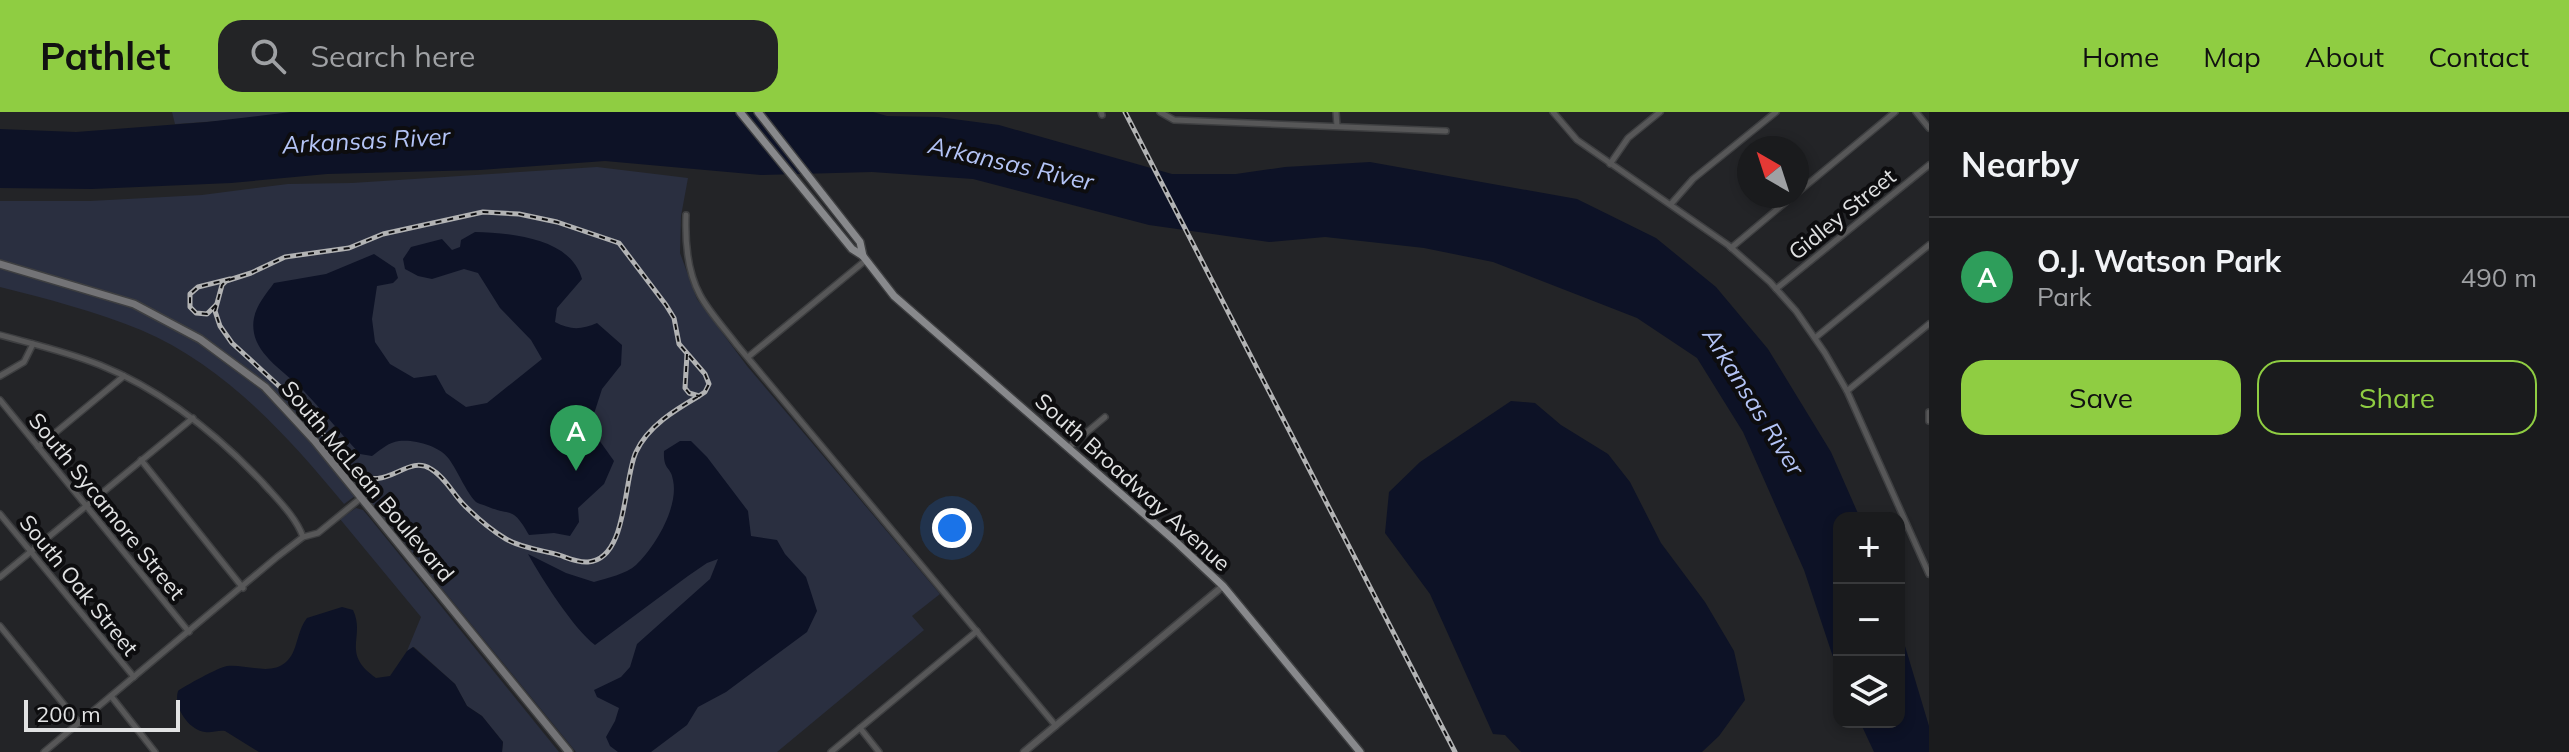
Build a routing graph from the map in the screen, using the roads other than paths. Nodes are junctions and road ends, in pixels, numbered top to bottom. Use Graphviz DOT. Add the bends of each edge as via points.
graph roads {
  1 [pos="740,112"];
  2 [pos="758,112"];
  3 [pos="1160,112"];
  4 [pos="1336,112"];
  5 [pos="1553,112"];
  6 [pos="1776,112"];
  7 [pos="1895,112"];
  8 [pos="1916,112"];
  9 [pos="1266,113"];
  10 [pos="1656,113"];
  11 [pos="1266,123"];
  12 [pos="1337,126"];
  13 [pos="1929,128"];
  14 [pos="1446,131"];
  15 [pos="1610,164"];
  16 [pos="1929,165"];
  17 [pos="1809,183"];
  18 [pos="1671,204"];
  19 [pos="1778,208"];
  20 [pos="686,215"];
  21 [pos="1929,245"];
  22 [pos="1731,248"];
  23 [pos="865,258"];
  24 [pos="0,264"];
  25 [pos="1776,289"];
  26 [pos="1929,324"];
  27 [pos="0,335"];
  28 [pos="1815,338"];
  29 [pos="33,344"];
  30 [pos="748,357"];
  31 [pos="0,376"];
  32 [pos="124,376"];
  33 [pos="1847,391"];
  34 [pos="0,400"];
  35 [pos="1929,412"];
  36 [pos="1105,417"];
  37 [pos="193,418"];
  38 [pos="1929,421"];
  39 [pos="38,447"];
  40 [pos="1068,448"];
  41 [pos="141,460"];
  42 [pos="361,498"];
  43 [pos="86,505"];
  44 [pos="0,514"];
  45 [pos="303,537"];
  46 [pos="31,551"];
  47 [pos="1927,563"];
  48 [pos="1929,574"];
  49 [pos="0,577"];
  50 [pos="1223,586"];
  51 [pos="243,588"];
  52 [pos="0,626"];
  53 [pos="977,631"];
  54 [pos="189,632"];
  55 [pos="134,677"];
  56 [pos="111,696"];
  57 [pos="79,723"];
  58 [pos="1056,726"];
  59 [pos="860,728"];
  60 [pos="44,752"];
  61 [pos="155,752"];
  62 [pos="569,752"];
  63 [pos="831,752"];
  64 [pos="879,752"];
  65 [pos="1024,752"];
  66 [pos="1360,752"];
  1 -- 23 [label="main road, South Broadway Avenue" via="852,249"];
  2 -- 23 [label="main road, South Broadway Avenue" via="860,242"];
  3 -- 11 [label="street" via="1174,120"];
  4 -- 12 [label="street"];
  5 -- 15 [label="street" via="1577,140"];
  6 -- 18 [label="street" via="1693,179"];
  7 -- 17 [label="street"];
  8 -- 13 [label="street"];
  9 -- 11 [label="street"];
  10 -- 15 [label="street" via="1628,138"];
  11 -- 12 [label="street"];
  12 -- 14 [label="street"];
  15 -- 18 [label="street"];
  16 -- 25 [label="street, Gidley Street"];
  18 -- 22 [label="street"];
  19 -- 22 [label="street"];
  20 -- 30 [label="street" via="690,268 700,295"];
  21 -- 28 [label="street"];
  22 -- 25 [label="street"];
  23 -- 30 [label="street"];
  23 -- 40 [label="main road, South Broadway Avenue" via="894,296"];
  24 -- 42 [label="main road, South McLean Boulevard" via="134,304 200,339 265,387"];
  25 -- 28 [label="street"];
  26 -- 33 [label="street"];
  27 -- 29 [label="street"];
  28 -- 33 [label="street"];
  29 -- 31 [label="street" via="24,362"];
  29 -- 32 [label="street"];
  30 -- 53 [label="street"];
  32 -- 37 [label="street"];
  32 -- 39 [label="street"];
  33 -- 47 [label="street"];
  34 -- 39 [label="street, South Sycamore Street"];
  35 -- 38 [label="street"];
  36 -- 40 [label="street"];
  37 -- 41 [label="street"];
  37 -- 45 [label="street" via="230,448"];
  39 -- 43 [label="street, South Sycamore Street"];
  40 -- 50 [label="main road, South Broadway Avenue"];
  41 -- 43 [label="street"];
  41 -- 51 [label="street"];
  42 -- 45 [label="street" via="318,533"];
  42 -- 62 [label="main road, South McLean Boulevard"];
  43 -- 46 [label="street"];
  43 -- 54 [label="street, South Sycamore Street"];
  44 -- 46 [label="street, South Oak Street"];
  45 -- 51 [label="street"];
  46 -- 49 [label="street"];
  46 -- 55 [label="street, South Oak Street"];
  47 -- 48 [label="street"];
  50 -- 58 [label="street"];
  50 -- 66 [label="main road, South Broadway Avenue"];
  51 -- 54 [label="street"];
  52 -- 57 [label="street"];
  53 -- 58 [label="street"];
  53 -- 59 [label="street"];
  54 -- 55 [label="street"];
  55 -- 56 [label="street"];
  56 -- 57 [label="street"];
  56 -- 61 [label="street"];
  57 -- 60 [label="street"];
  58 -- 65 [label="street"];
  59 -- 63 [label="street"];
  59 -- 64 [label="street"];
}
